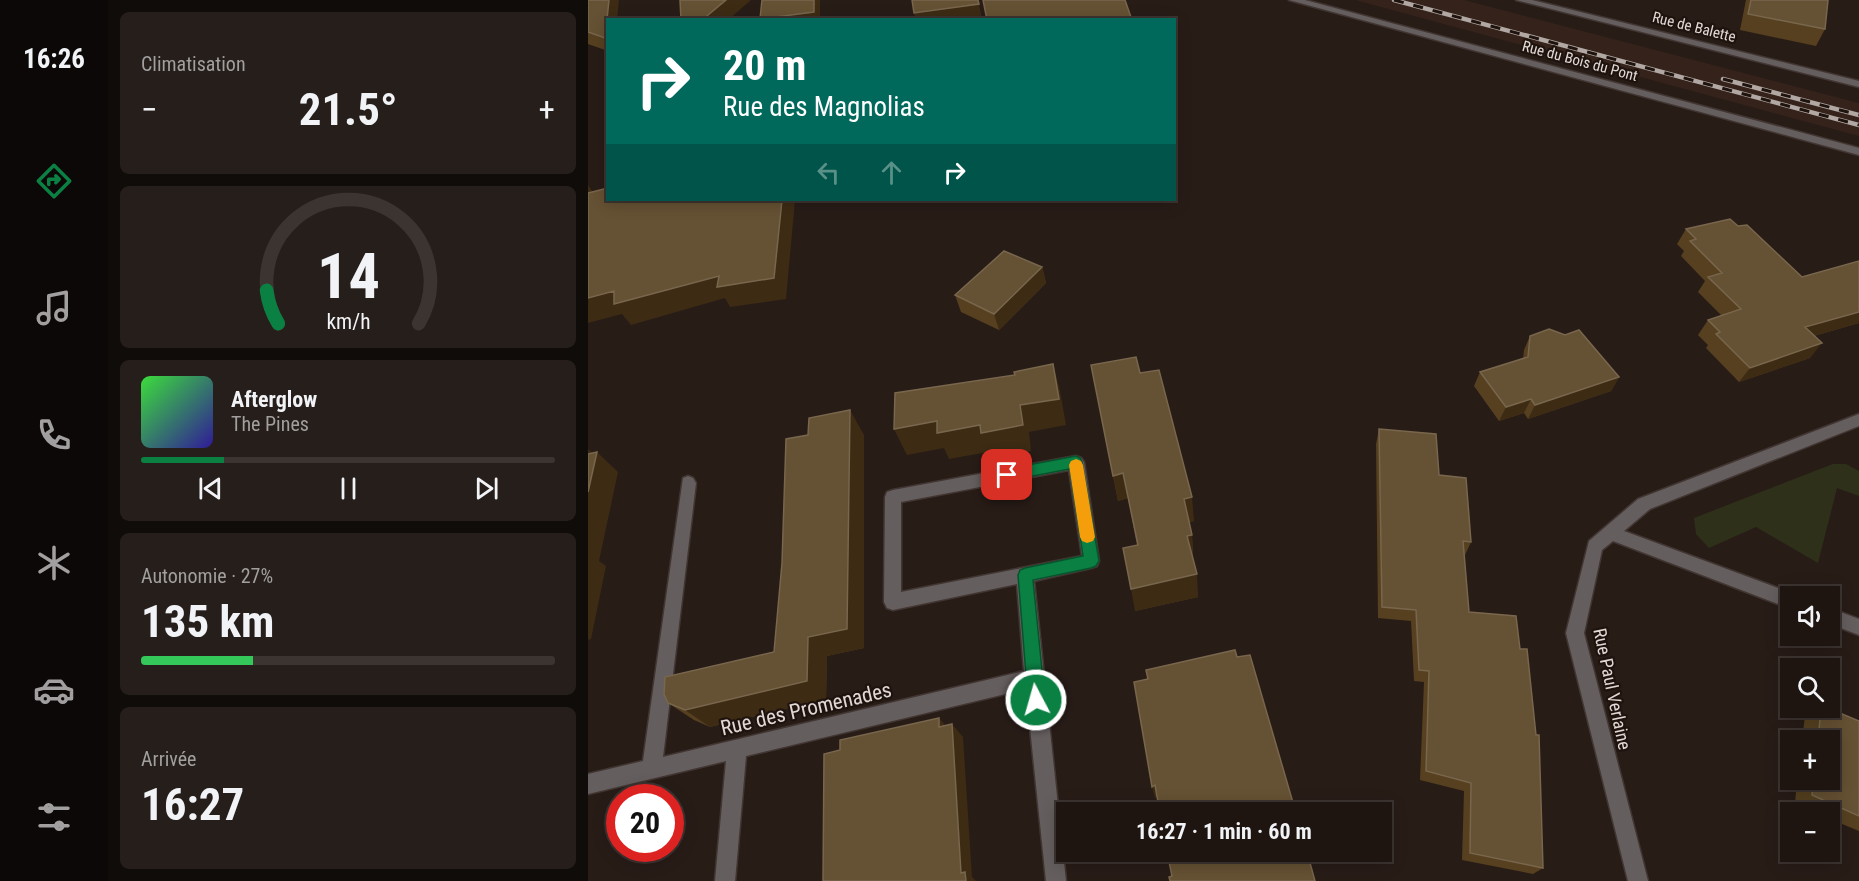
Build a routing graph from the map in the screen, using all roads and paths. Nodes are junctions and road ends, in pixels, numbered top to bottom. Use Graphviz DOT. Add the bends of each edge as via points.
graph roads {
  1 [pos="1294,0"];
  2 [pos="1521,0"];
  3 [pos="1859,84"];
  4 [pos="1859,152"];
  5 [pos="1859,420"];
  6 [pos="688,483"];
  7 [pos="1611,532"];
  8 [pos="1025,575"];
  9 [pos="1780,597"];
  10 [pos="1840,620"];
  11 [pos="1859,627"];
  12 [pos="1034,678"];
  13 [pos="737,748"];
  14 [pos="652,768"];
  15 [pos="588,784"];
  16 [pos="725,881"];
  17 [pos="1056,881"];
  18 [pos="1638,881"];
  1 -- 4 [label="street, Rue du Bois du Pont"];
  2 -- 3 [label="street, Rue de Balette"];
  5 -- 7 [label="street, Rue Paul Verlaine" via="1644,504"];
  6 -- 14 [label="street"];
  7 -- 9 [label="street"];
  7 -- 18 [label="street, Rue Paul Verlaine" via="1595,546 1575,633"];
  8 -- 8 [label="street" via="1091,561 1076,462 893,497 893,602"];
  8 -- 12 [label="street"];
  10 -- 11 [label="street"];
  12 -- 13 [label="street, Rue des Promenades"];
  12 -- 17 [label="street"];
  13 -- 14 [label="street, Rue des Promenades"];
  13 -- 16 [label="street"];
  14 -- 15 [label="street, Rue des Promenades"];
}
